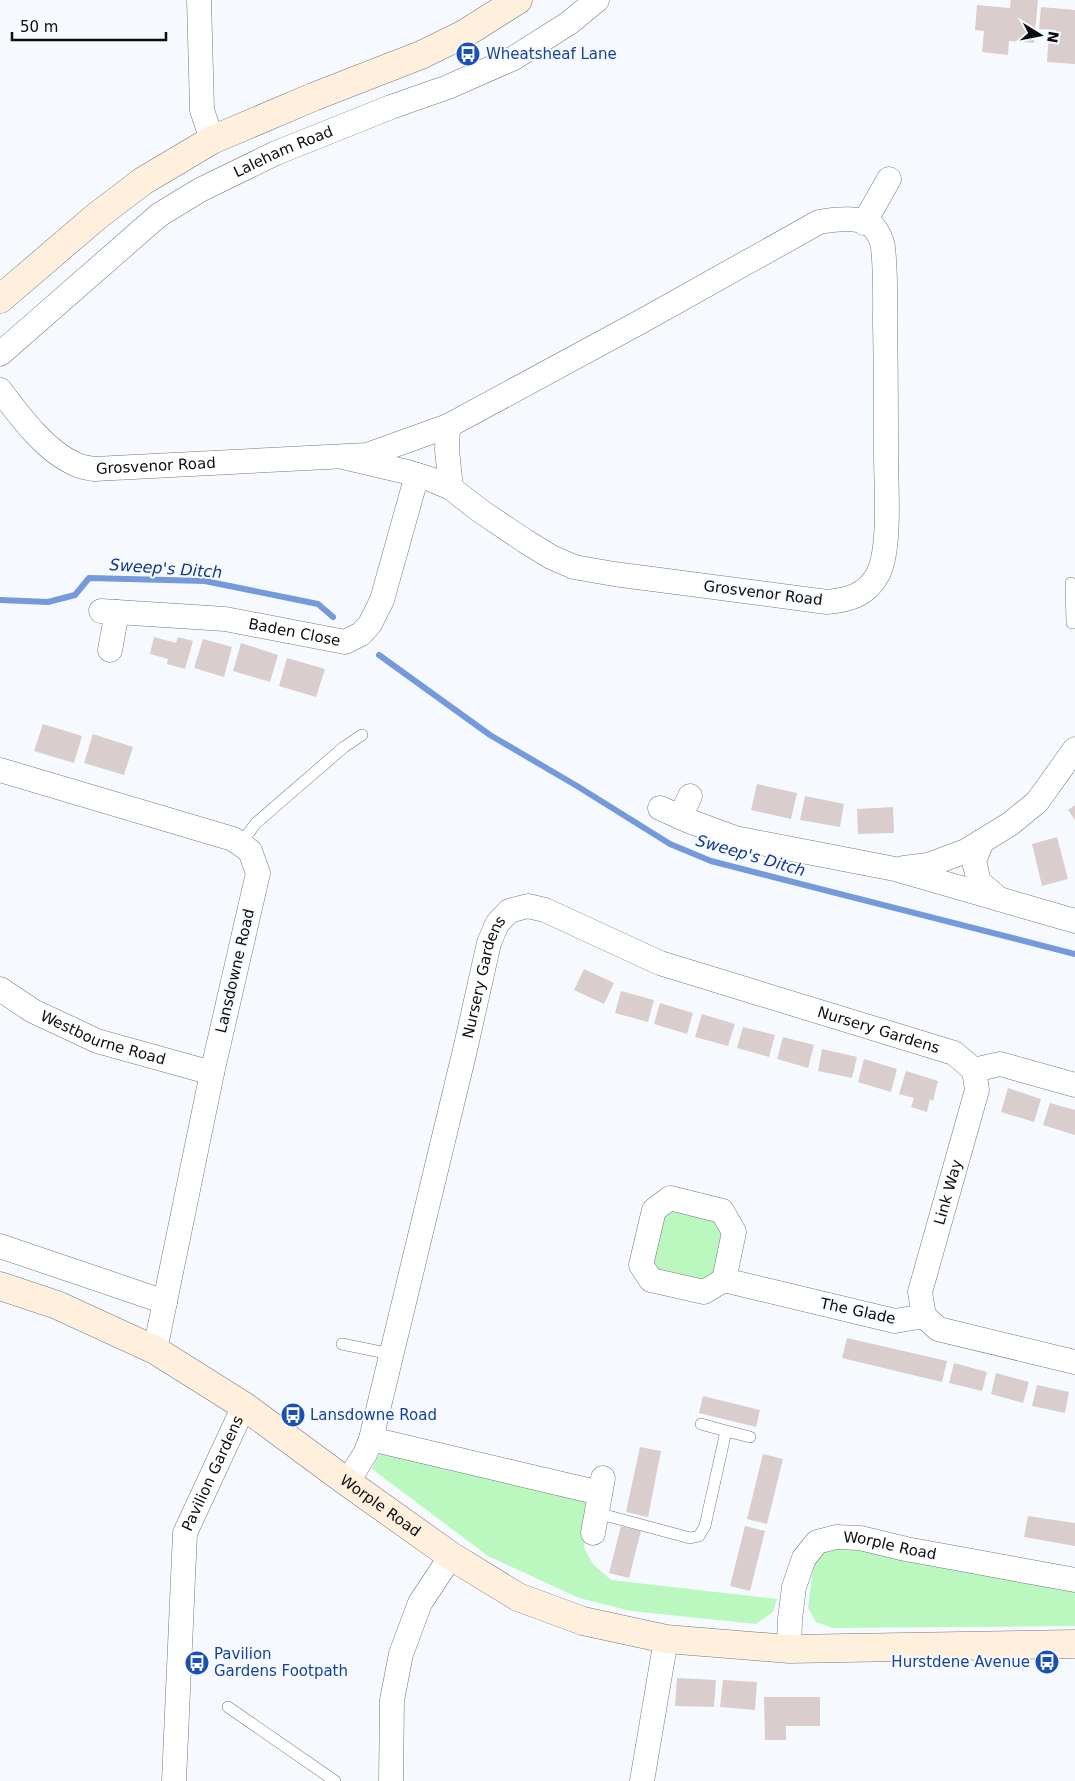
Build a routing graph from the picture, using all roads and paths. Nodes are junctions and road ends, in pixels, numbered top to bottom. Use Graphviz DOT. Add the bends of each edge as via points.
graph roads {
  1 [pos="199,0"];
  2 [pos="518,0"];
  3 [pos="597,0"];
  4 [pos="212,140"];
  5 [pos="889,180"];
  6 [pos="864,223"];
  7 [pos="0,299"];
  8 [pos="0,354"];
  9 [pos="0,390"];
  10 [pos="448,426"];
  11 [pos="342,457"];
  12 [pos="416,475"];
  13 [pos="451,488"];
  14 [pos="1071,583"];
  15 [pos="1075,623"];
  16 [pos="110,650"];
  17 [pos="362,735"];
  18 [pos="1075,749"];
  19 [pos="0,770"];
  20 [pos="690,796"];
  21 [pos="982,841"];
  22 [pos="240,843"];
  23 [pos="895,869"];
  24 [pos="998,898"];
  25 [pos="1075,921"];
  26 [pos="0,989"];
  27 [pos="974,1070"];
  28 [pos="212,1073"];
  29 [pos="1075,1085"];
  30 [pos="0,1246"];
  31 [pos="724,1280"];
  32 [pos="0,1286"];
  33 [pos="165,1302"];
  34 [pos="924,1316"];
  35 [pos="342,1344"];
  36 [pos="155,1350"];
  37 [pos="391,1354"];
  38 [pos="1075,1362"];
  39 [pos="244,1406"];
  40 [pos="702,1424"];
  41 [pos="726,1431"];
  42 [pos="750,1437"];
  43 [pos="371,1439"];
  44 [pos="347,1482"];
  45 [pos="598,1504"];
  46 [pos="451,1556"];
  47 [pos="1075,1580"];
  48 [pos="666,1639"];
  49 [pos="1075,1644"];
  50 [pos="789,1649"];
  51 [pos="228,1707"];
  52 [pos="174,1781"];
  53 [pos="335,1781"];
  54 [pos="391,1781"];
  55 [pos="642,1781"];
  1 -- 4 [label="street" via="202,110"];
  2 -- 4 [label="street" via="464,34 421,55"];
  3 -- 8 [label="street, Laleham Road" via="569,23 514,58 276,153 200,190 160,215"];
  4 -- 7 [label="street" via="143,182 105,210"];
  5 -- 6 [label="street"];
  6 -- 10 [label="street, Grosvenor Road" via="839,219 810,226"];
  6 -- 13 [label="street, Grosvenor Road" via="876,229 883,245 885,528 884,560 877,576 856,597 828,602 574,567 551,557"];
  9 -- 11 [label="street, Grosvenor Road" via="33,432 75,464 94,469"];
  10 -- 11 [label="street, Grosvenor Road" via="367,455"];
  10 -- 13 [label="street"];
  11 -- 12 [label="street, Grosvenor Road"];
  12 -- 13 [label="street, Grosvenor Road"];
  12 -- 16 [label="street, Baden Close" via="382,600 362,634 345,642 225,619 109,611"];
  14 -- 15 [label="lane" via="1072,623"];
  17 -- 22 [label="lane" via="256,823"];
  18 -- 21 [label="street" via="1037,802"];
  19 -- 22 [label="street"];
  20 -- 23 [label="street" via="670,813 735,838"];
  21 -- 23 [label="street" via="966,851 928,865"];
  21 -- 24 [label="street" via="974,861 980,882"];
  22 -- 28 [label="street, Lansdowne Road" via="250,851 258,873"];
  23 -- 24 [label="street"];
  24 -- 25 [label="street"];
  26 -- 28 [label="street, Westbourne Road" via="33,1011 97,1041"];
  27 -- 29 [label="street" via="1000,1064"];
  27 -- 34 [label="street, Link Way" via="977,1090 920,1292"];
  27 -- 37 [label="street, Nursery Gardens" via="954,1053 660,963 545,910 528,906 509,911 497,924 489,944"];
  28 -- 33 [label="street, Lansdowne Road"];
  30 -- 33 [label="street"];
  31 -- 34 [label="street, The Glade" via="895,1321"];
  32 -- 36 [label="street, Worple Road" via="65,1309"];
  33 -- 36 [label="street, Lansdowne Road"];
  34 -- 38 [label="street" via="938,1329"];
  35 -- 37 [label="lane"];
  36 -- 39 [label="street, Worple Road"];
  37 -- 43 [label="street, Nursery Gardens"];
  39 -- 44 [label="street, Worple Road"];
  39 -- 52 [label="street, Pavilion Gardens" via="185,1534"];
  40 -- 41 [label="lane"];
  41 -- 42 [label="lane"];
  41 -- 45 [label="lane" via="705,1526 699,1536 690,1538"];
  43 -- 44 [label="street, Nursery Gardens"];
  43 -- 45 [label="street"];
  44 -- 46 [label="street, Worple Road"];
  46 -- 48 [label="street, Worple Road" via="518,1597 583,1621"];
  46 -- 54 [label="street" via="420,1604 401,1654 392,1700"];
  47 -- 50 [label="street, Worple Road" via="860,1538 836,1537 817,1542 804,1558 794,1587"];
  48 -- 50 [label="street, Worple Road"];
  48 -- 55 [label="street"];
  49 -- 50 [label="street, Worple Road"];
  51 -- 53 [label="lane"];
}
